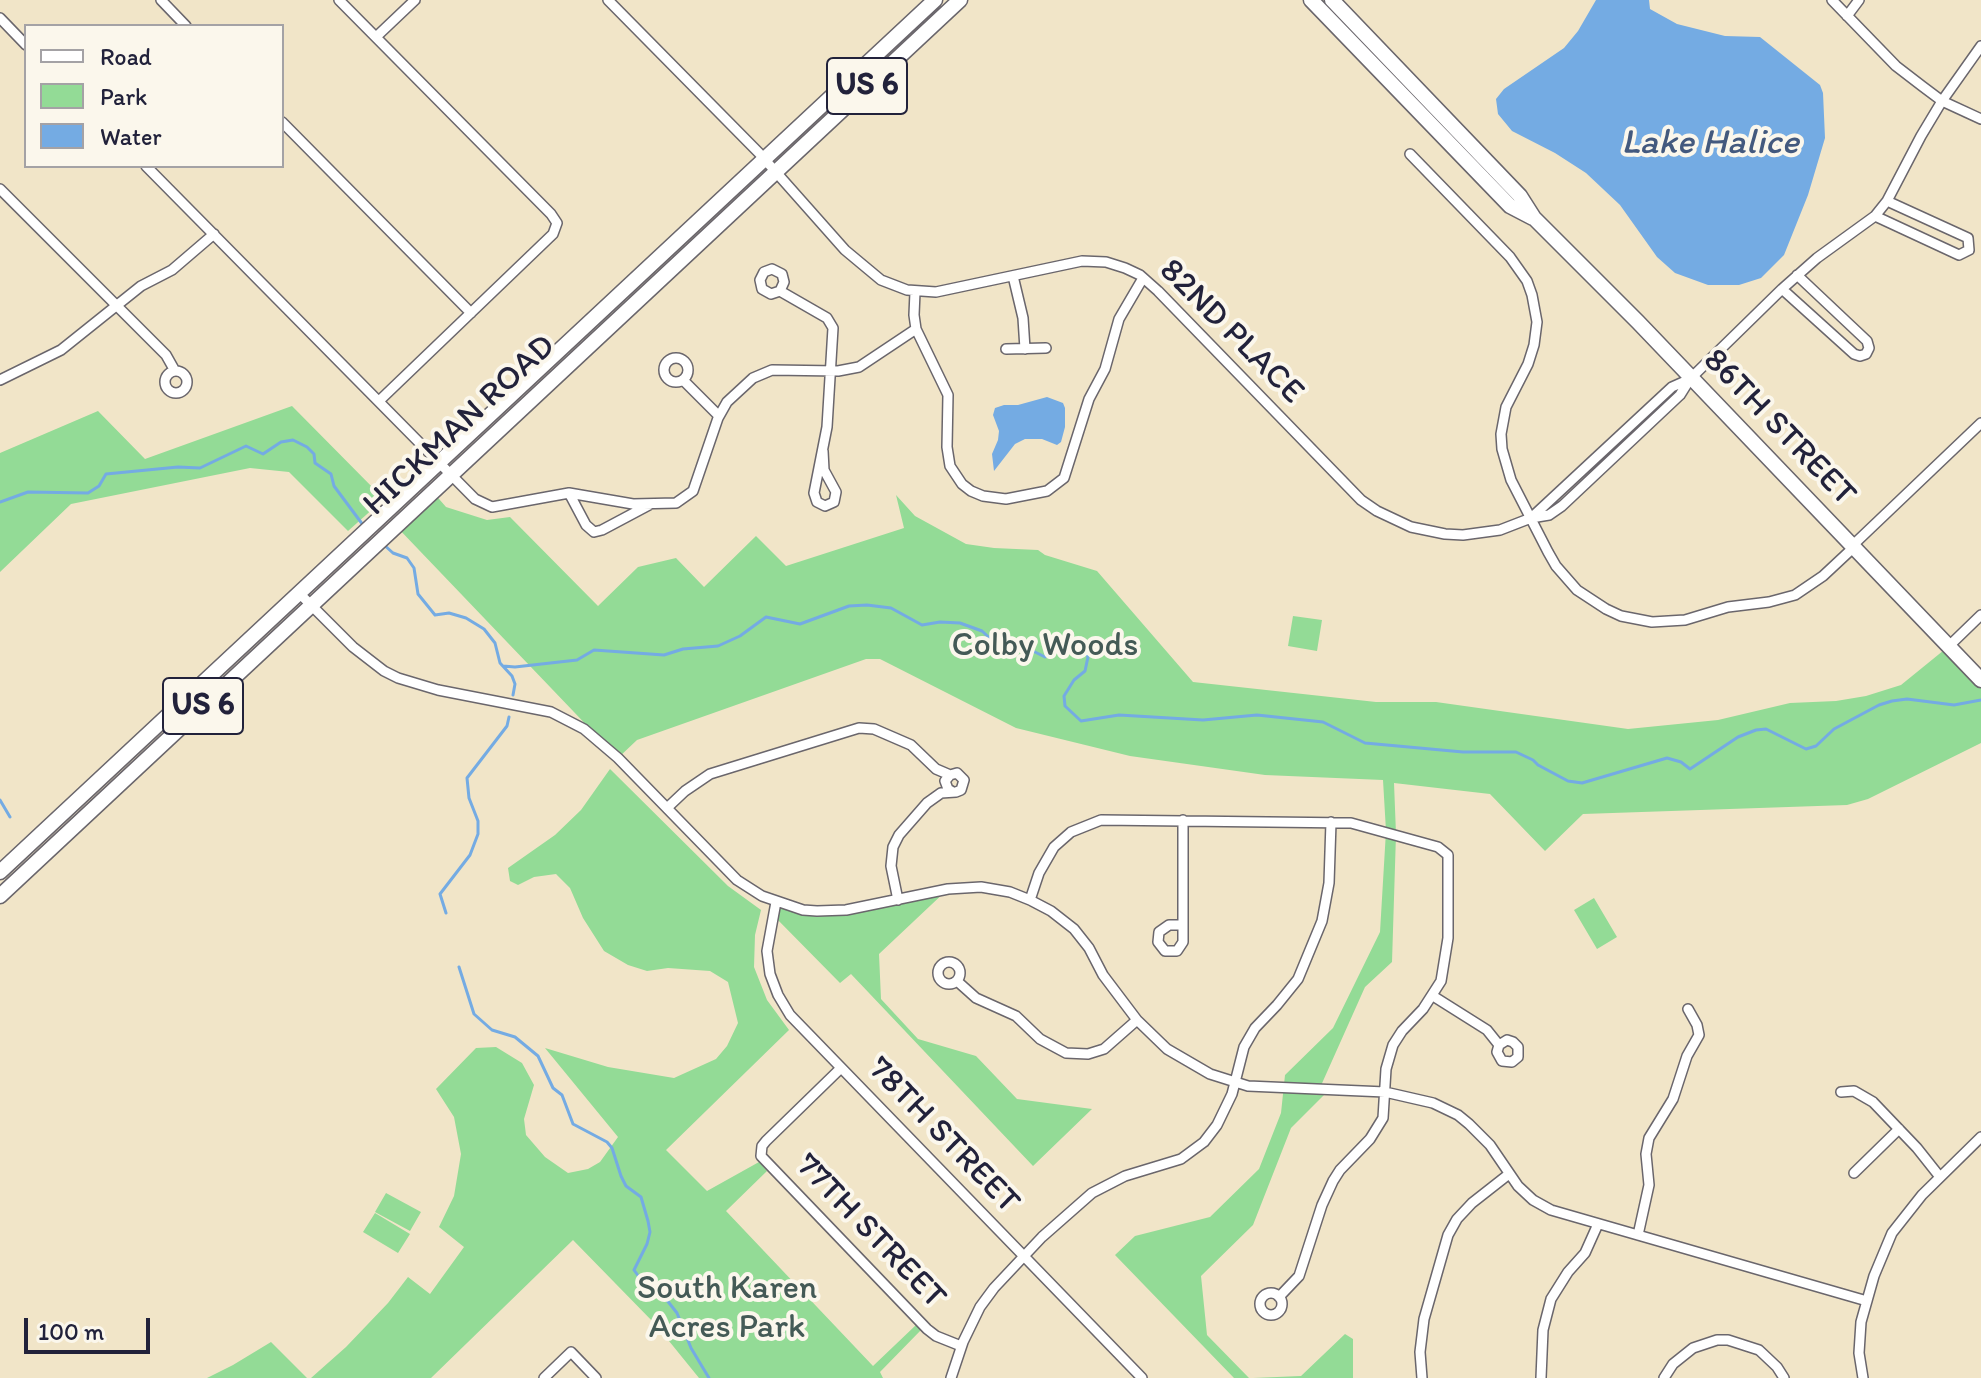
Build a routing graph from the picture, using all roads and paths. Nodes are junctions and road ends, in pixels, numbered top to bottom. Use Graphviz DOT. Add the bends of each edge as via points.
graph roads {
  1 [pos="161,0"];
  2 [pos="339,0"];
  3 [pos="415,0"];
  4 [pos="608,0"];
  5 [pos="935,0"];
  6 [pos="960,0"];
  7 [pos="1311,0"];
  8 [pos="1332,0"];
  9 [pos="1832,0"];
  10 [pos="1859,0"];
  11 [pos="1847,16"];
  12 [pos="0,18"];
  13 [pos="184,24"];
  14 [pos="376,37"];
  15 [pos="24,43"];
  16 [pos="1981,46"];
  17 [pos="1942,101"];
  18 [pos="1981,119"];
  19 [pos="284,124"];
  20 [pos="1410,154"];
  21 [pos="765,159"];
  22 [pos="148,168"];
  23 [pos="776,171"];
  24 [pos="0,189"];
  25 [pos="1887,201"];
  26 [pos="1875,216"];
  27 [pos="1534,218"];
  28 [pos="214,234"];
  29 [pos="1797,275"];
  30 [pos="1013,276"];
  31 [pos="1143,278"];
  32 [pos="1782,289"];
  33 [pos="780,291"];
  34 [pos="915,292"];
  35 [pos="115,306"];
  36 [pos="471,313"];
  37 [pos="916,329"];
  38 [pos="1046,348"];
  39 [pos="1006,349"];
  40 [pos="1025,349"];
  41 [pos="829,370"];
  42 [pos="175,371"];
  43 [pos="1690,379"];
  44 [pos="0,380"];
  45 [pos="683,380"];
  46 [pos="379,401"];
  47 [pos="719,416"];
  48 [pos="1981,423"];
  49 [pos="823,451"];
  50 [pos="439,462"];
  51 [pos="451,475"];
  52 [pos="569,493"];
  53 [pos="651,504"];
  54 [pos="1531,518"];
  55 [pos="1852,547"];
  56 [pos="299,593"];
  57 [pos="312,606"];
  58 [pos="1981,615"];
  59 [pos="1949,646"];
  60 [pos="1981,680"];
  61 [pos="950,775"];
  62 [pos="953,792"];
  63 [pos="667,808"];
  64 [pos="1183,820"];
  65 [pos="1331,822"];
  66 [pos="0,872"];
  67 [pos="0,896"];
  68 [pos="898,900"];
  69 [pos="1030,900"];
  70 [pos="776,902"];
  71 [pos="1183,925"];
  72 [pos="957,981"];
  73 [pos="1433,996"];
  74 [pos="1688,1009"];
  75 [pos="1137,1020"];
  76 [pos="1499,1045"];
  77 [pos="841,1068"];
  78 [pos="1234,1083"];
  79 [pos="1385,1092"];
  80 [pos="1841,1092"];
  81 [pos="1899,1129"];
  82 [pos="1981,1137"];
  83 [pos="1854,1173"];
  84 [pos="1509,1174"];
  85 [pos="1940,1177"];
  86 [pos="1598,1224"];
  87 [pos="1638,1235"];
  88 [pos="1023,1256"];
  89 [pos="1279,1297"];
  90 [pos="1867,1301"];
  91 [pos="961,1346"];
  92 [pos="1138,1377"];
  93 [pos="544,1378"];
  94 [pos="596,1378"];
  95 [pos="951,1378"];
  96 [pos="1422,1378"];
  97 [pos="1541,1378"];
  98 [pos="1664,1378"];
  99 [pos="1784,1378"];
  100 [pos="1863,1378"];
  1 -- 13 [label="street"];
  2 -- 14 [label="street"];
  3 -- 14 [label="street"];
  4 -- 21 [label="street"];
  5 -- 21 [label="main road, HICKMAN ROAD / US 6"];
  6 -- 23 [label="main road, HICKMAN ROAD / US 6"];
  7 -- 27 [label="main road, 86TH STREET" via="1510,206"];
  8 -- 27 [label="main road, 86TH STREET" via="1520,196"];
  9 -- 11 [label="street"];
  10 -- 11 [label="street"];
  11 -- 17 [label="street" via="1896,66"];
  12 -- 15 [label="street"];
  14 -- 36 [label="street" via="557,223 553,234"];
  16 -- 17 [label="street"];
  17 -- 18 [label="street"];
  17 -- 25 [label="street"];
  19 -- 36 [label="street"];
  20 -- 54 [label="street" via="1510,257 1532,295 1537,322 1533,351 1506,407 1501,434 1511,480"];
  21 -- 23 [label="street"];
  21 -- 50 [label="main road, HICKMAN ROAD / US 6"];
  22 -- 28 [label="street"];
  23 -- 34 [label="street" via="868,272"];
  23 -- 51 [label="main road, HICKMAN ROAD / US 6"];
  24 -- 35 [label="street"];
  25 -- 26 [label="street"];
  25 -- 26 [label="street" via="1968,238 1969,250 1959,255"];
  26 -- 29 [label="street"];
  27 -- 43 [label="main road, 86TH STREET"];
  28 -- 35 [label="street" via="172,270"];
  28 -- 46 [label="street"];
  29 -- 32 [label="street"];
  29 -- 32 [label="street" via="1867,341 1866,354 1854,354"];
  30 -- 31 [label="street, 82ND PLACE" via="1098,261"];
  30 -- 34 [label="street, 82ND PLACE"];
  30 -- 40 [label="street"];
  31 -- 37 [label="street" via="1119,319 1068,471 1047,491 1006,499 983,496 962,484 950,466 947,447 948,395"];
  31 -- 54 [label="street, 82ND PLACE" via="1347,487 1377,511 1411,527 1445,534 1482,533"];
  32 -- 43 [label="street"];
  33 -- 41 [label="street" via="830,322"];
  34 -- 37 [label="street"];
  35 -- 42 [label="street" via="166,355"];
  35 -- 44 [label="street" via="61,350"];
  36 -- 46 [label="street"];
  37 -- 41 [label="street" via="869,362"];
  38 -- 40 [label="street"];
  39 -- 40 [label="street"];
  41 -- 47 [label="street" via="772,370 739,388"];
  41 -- 49 [label="street"];
  43 -- 54 [label="street" via="1672,387"];
  43 -- 55 [label="main road, 86TH STREET"];
  45 -- 47 [label="street"];
  46 -- 50 [label="street"];
  47 -- 53 [label="street" via="693,491 676,503"];
  48 -- 55 [label="street"];
  49 -- 49 [label="street" via="814,498 825,506 834,502 836,492 824,470"];
  50 -- 51 [label="street"];
  50 -- 56 [label="main road, HICKMAN ROAD / US 6"];
  51 -- 52 [label="street" via="480,503 492,507"];
  51 -- 57 [label="main road, HICKMAN ROAD / US 6"];
  52 -- 53 [label="street"];
  52 -- 53 [label="street" via="594,532"];
  54 -- 55 [label="street" via="1556,566 1577,590 1606,609 1652,622 1685,620 1795,595"];
  55 -- 59 [label="main road, 86TH STREET"];
  56 -- 57 [label="street"];
  56 -- 66 [label="main road, HICKMAN ROAD / US 6"];
  57 -- 63 [label="street" via="366,658 398,678 568,720 598,739"];
  57 -- 67 [label="main road, HICKMAN ROAD / US 6"];
  58 -- 59 [label="street"];
  59 -- 60 [label="main road, 86TH STREET"];
  61 -- 62 [label="street" via="945,784"];
  61 -- 62 [label="street" via="957,773 964,780 961,790"];
  61 -- 63 [label="street" via="902,740 859,728 710,774"];
  62 -- 68 [label="street" via="927,803 899,835 891,866"];
  63 -- 70 [label="street" via="737,880"];
  64 -- 65 [label="street"];
  64 -- 69 [label="street" via="1085,824 1054,847"];
  64 -- 71 [label="street"];
  65 -- 73 [label="street" via="1399,835 1448,855 1445,967"];
  65 -- 78 [label="street" via="1322,921 1298,979 1244,1047"];
  68 -- 69 [label="street" via="981,887"];
  68 -- 70 [label="street" via="817,911"];
  69 -- 75 [label="street" via="1074,929"];
  70 -- 77 [label="street, 78TH STREET" via="767,951 778,995"];
  72 -- 75 [label="street" via="1066,1053 1104,1049"];
  73 -- 76 [label="street" via="1487,1030"];
  73 -- 79 [label="street" via="1393,1045"];
  74 -- 87 [label="street" via="1699,1035 1673,1099 1649,1138 1649,1185"];
  75 -- 78 [label="street" via="1188,1063"];
  77 -- 88 [label="street, 78TH STREET"];
  77 -- 91 [label="street, 77TH STREET" via="760,1151 927,1329"];
  78 -- 79 [label="street"];
  78 -- 88 [label="street" via="1217,1125 1190,1154 1092,1193"];
  79 -- 84 [label="street" via="1418,1098 1458,1115 1490,1145"];
  79 -- 89 [label="street" via="1383,1118 1333,1181 1299,1276"];
  80 -- 81 [label="street" via="1854,1091 1873,1102"];
  81 -- 83 [label="street"];
  81 -- 85 [label="street"];
  82 -- 85 [label="street"];
  84 -- 86 [label="street" via="1533,1200"];
  84 -- 96 [label="street" via="1472,1203 1448,1235 1424,1319"];
  85 -- 90 [label="street" via="1892,1233"];
  86 -- 87 [label="street"];
  86 -- 97 [label="street" via="1549,1306"];
  87 -- 90 [label="street"];
  88 -- 91 [label="street" via="980,1307"];
  88 -- 92 [label="street, 78TH STREET"];
  90 -- 100 [label="street" via="1859,1337"];
  91 -- 95 [label="street"];
  93 -- 94 [label="street" via="571,1352"];
  98 -- 99 [label="street" via="1683,1354 1728,1340 1750,1345"];
}
